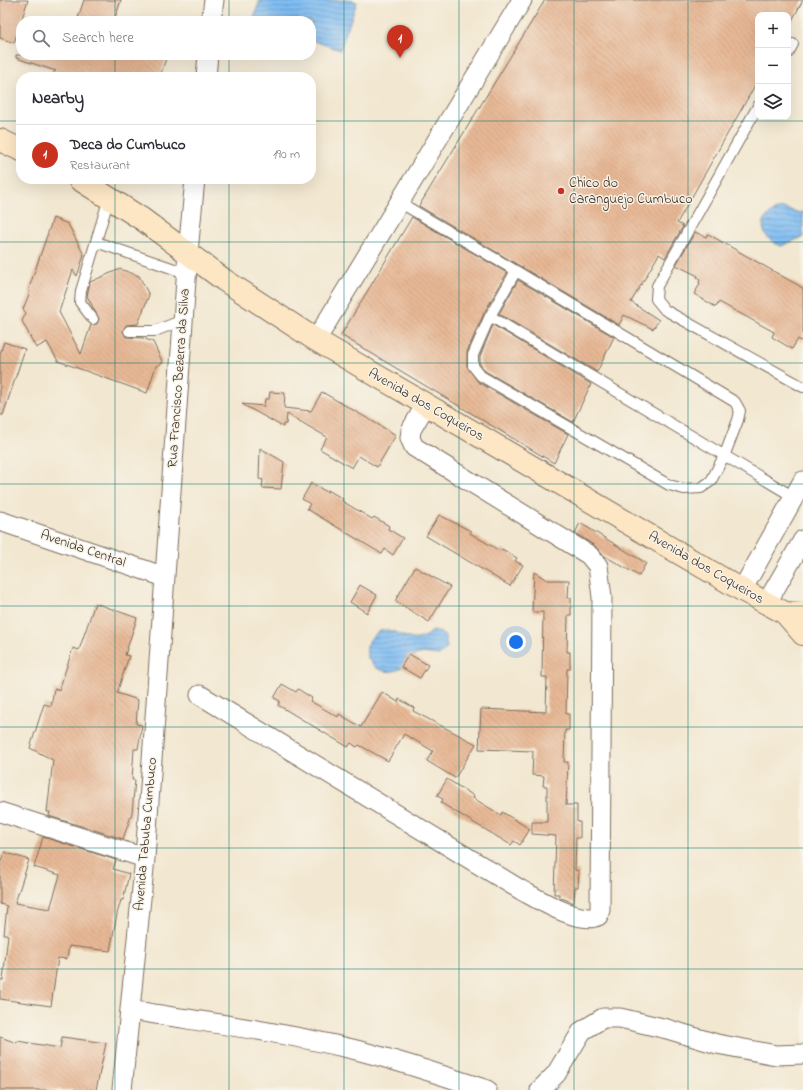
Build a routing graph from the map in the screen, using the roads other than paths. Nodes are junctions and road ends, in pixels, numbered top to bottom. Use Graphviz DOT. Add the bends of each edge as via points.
graph roads {
  1 [pos="214,0"];
  2 [pos="522,0"];
  3 [pos="212,16"];
  4 [pos="208,60"];
  5 [pos="206,72"];
  6 [pos="755,111"];
  7 [pos="0,140"];
  8 [pos="16,148"];
  9 [pos="87,184"];
  10 [pos="195,184"];
  11 [pos="109,198"];
  12 [pos="399,202"];
  13 [pos="96,242"];
  14 [pos="187,262"];
  15 [pos="516,271"];
  16 [pos="490,316"];
  17 [pos="93,319"];
  18 [pos="183,320"];
  19 [pos="129,331"];
  20 [pos="316,340"];
  21 [pos="803,388"];
  22 [pos="426,404"];
  23 [pos="724,454"];
  24 [pos="799,489"];
  25 [pos="0,521"];
  26 [pos="803,540"];
  27 [pos="165,577"];
  28 [pos="742,590"];
  29 [pos="785,610"];
  30 [pos="803,634"];
  31 [pos="200,696"];
  32 [pos="0,812"];
  33 [pos="145,858"];
  34 [pos="130,1010"];
  35 [pos="803,1054"];
  36 [pos="122,1090"];
  37 [pos="487,1090"];
  38 [pos="540,1090"];
  1 -- 3 [label="street"];
  2 -- 12 [label="street"];
  4 -- 5 [label="street"];
  6 -- 21 [label="lane" via="657,286 656,299 665,310"];
  7 -- 8 [label="main road"];
  9 -- 11 [label="main road, Avenida dos Coqueiros"];
  10 -- 14 [label="street, Rua Francisco Bezerra da Silva"];
  11 -- 13 [label="lane"];
  11 -- 14 [label="main road, Avenida dos Coqueiros"];
  12 -- 15 [label="lane"];
  12 -- 20 [label="street"];
  13 -- 14 [label="lane"];
  13 -- 17 [label="lane" via="80,302"];
  14 -- 18 [label="street, Rua Francisco Bezerra da Silva"];
  14 -- 20 [label="main road, Avenida dos Coqueiros" via="224,280"];
  15 -- 16 [label="lane"];
  15 -- 23 [label="lane" via="735,402 740,411"];
  16 -- 23 [label="lane"];
  16 -- 23 [label="lane" via="473,355 473,366 481,376 669,485 684,489 701,488 711,481"];
  18 -- 19 [label="lane" via="155,331"];
  18 -- 27 [label="street, Rua Francisco Bezerra da Silva"];
  20 -- 22 [label="main road, Avenida dos Coqueiros"];
  22 -- 28 [label="main road, Avenida dos Coqueiros"];
  22 -- 31 [label="street" via="411,430 410,438 414,447 589,555 598,566 602,597 598,916 580,917 555,908 521,890"];
  23 -- 24 [label="lane"];
  24 -- 28 [label="street"];
  25 -- 27 [label="street, Avenida Central"];
  26 -- 29 [label="street"];
  27 -- 33 [label="street, Avenida Tabuba Cumbuco"];
  28 -- 29 [label="main road, Avenida dos Coqueiros"];
  29 -- 30 [label="main road, Avenida dos Coqueiros"];
  32 -- 33 [label="street"];
  33 -- 34 [label="street, Avenida Tabuba Cumbuco"];
  34 -- 36 [label="street, Avenida Tabuba Cumbuco"];
  34 -- 37 [label="street" via="255,1029 348,1048 418,1067"];
  35 -- 38 [label="street" via="776,1055 717,1044 620,1018 603,1018 582,1031 556,1074"];
}
